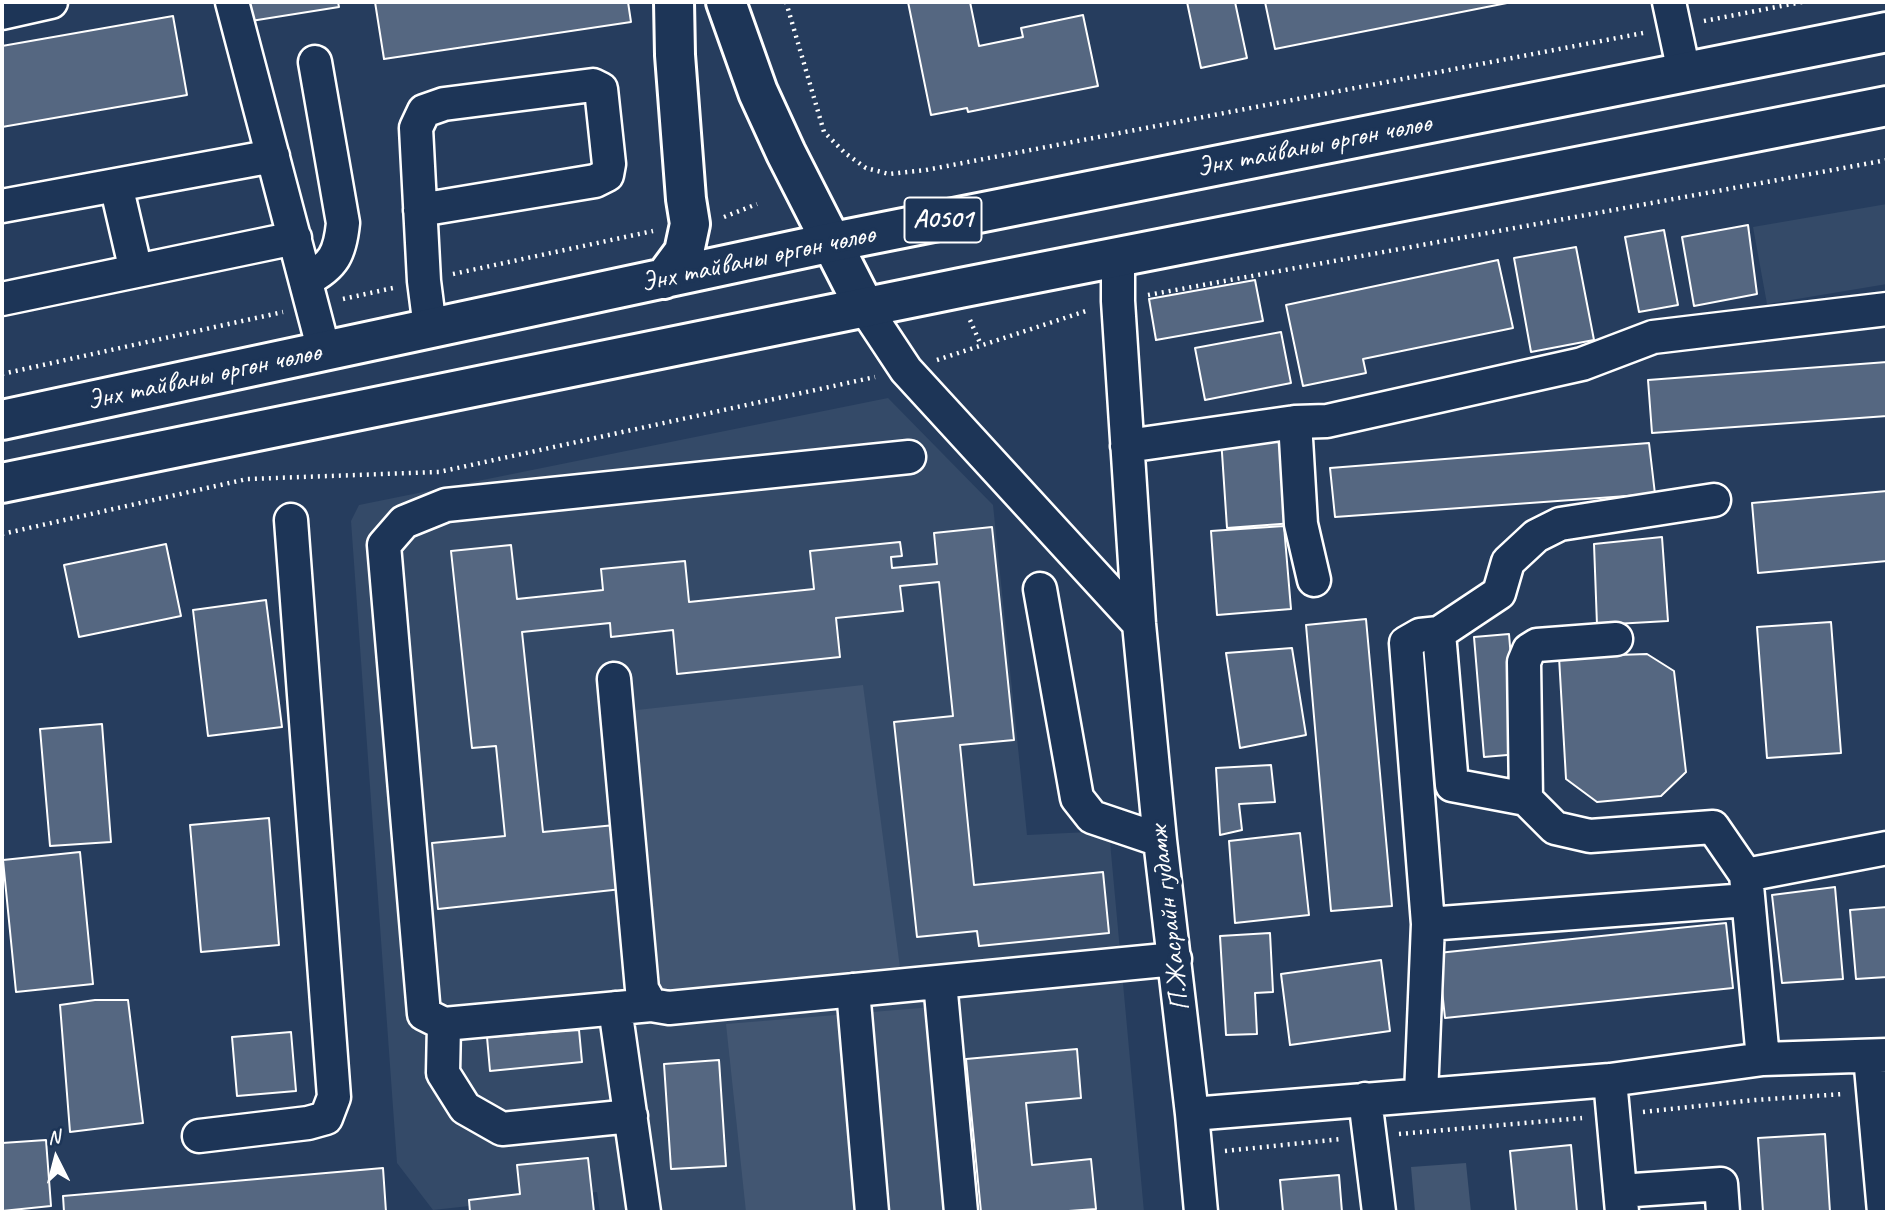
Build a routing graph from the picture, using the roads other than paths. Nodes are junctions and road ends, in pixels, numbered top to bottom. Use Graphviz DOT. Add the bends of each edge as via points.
graph roads {
  1 [pos="51,2"];
  2 [pos="232,2"];
  3 [pos="674,2"];
  4 [pos="726,2"];
  5 [pos="2,13"];
  6 [pos="1672,14"];
  7 [pos="1887,32"];
  8 [pos="315,62"];
  9 [pos="1684,72"];
  10 [pos="1887,106"];
  11 [pos="273,156"];
  12 [pos="116,185"];
  13 [pos="2,206"];
  14 [pos="420,210"];
  15 [pos="295,238"];
  16 [pos="833,242"];
  17 [pos="1118,257"];
  18 [pos="136,271"];
  19 [pos="664,279"];
  20 [pos="306,280"];
  21 [pos="2,299"];
  22 [pos="865,308"];
  23 [pos="1887,309"];
  24 [pos="430,328"];
  25 [pos="324,351"];
  26 [pos="2,420"];
  27 [pos="1295,422"];
  28 [pos="1127,446"];
  29 [pos="909,457"];
  30 [pos="2,483"];
  31 [pos="1714,500"];
  32 [pos="291,520"];
  33 [pos="1314,580"];
  34 [pos="1040,589"];
  35 [pos="1139,624"];
  36 [pos="1439,633"];
  37 [pos="1616,639"];
  38 [pos="614,679"];
  39 [pos="1526,799"];
  40 [pos="1160,840"];
  41 [pos="1887,848"];
  42 [pos="1747,888"];
  43 [pos="1428,924"];
  44 [pos="1175,959"];
  45 [pos="940,982"];
  46 [pos="853,990"];
  47 [pos="651,1005"];
  48 [pos="615,1008"];
  49 [pos="444,1024"];
  50 [pos="1878,1056"];
  51 [pos="1763,1059"];
  52 [pos="1610,1080"];
  53 [pos="1421,1095"];
  54 [pos="1365,1099"];
  55 [pos="1192,1114"];
  56 [pos="631,1116"];
  57 [pos="199,1136"];
  58 [pos="1621,1202"];
  59 [pos="644,1212"];
  60 [pos="872,1212"];
  61 [pos="961,1212"];
  62 [pos="1201,1212"];
  63 [pos="1379,1212"];
  64 [pos="1723,1212"];
  65 [pos="1884,1212"];
  1 -- 5 [label="street"];
  2 -- 11 [label="street"];
  3 -- 19 [label="main road" via="691,223 684,252"];
  4 -- 16 [label="main road" via="758,92"];
  6 -- 9 [label="street"];
  7 -- 9 [label="main road, Энх тайваны өргөн чөлөө / A0501"];
  8 -- 20 [label="street" via="343,223 341,247 323,272"];
  9 -- 16 [label="main road, Энх тайваны өргөн чөлөө / A0501"];
  10 -- 17 [label="main road, A0501"];
  11 -- 12 [label="street"];
  11 -- 15 [label="street"];
  12 -- 13 [label="street"];
  12 -- 18 [label="street"];
  14 -- 14 [label="street" via="416,128 424,111 444,104 593,85 601,89 607,175 595,181"];
  14 -- 24 [label="street"];
  15 -- 18 [label="street"];
  15 -- 20 [label="street"];
  16 -- 19 [label="main road, Энх тайваны өргөн чөлөө / A0501"];
  16 -- 22 [label="main road"];
  17 -- 22 [label="main road, A0501"];
  17 -- 28 [label="street, П.Жасрайн гудамж"];
  18 -- 21 [label="street"];
  19 -- 24 [label="main road, Энх тайваны өргөн чөлөө / A0501"];
  20 -- 25 [label="street"];
  22 -- 30 [label="main road, A0501"];
  22 -- 35 [label="street" via="906,370"];
  23 -- 27 [label="street" via="1653,337 1583,364 1327,421"];
  24 -- 25 [label="main road, Энх тайваны өргөн чөлөө / A0501"];
  25 -- 26 [label="main road, Энх тайваны өргөн чөлөө / A0501"];
  27 -- 28 [label="street"];
  27 -- 33 [label="street" via="1301,524"];
  28 -- 35 [label="street, П.Жасрайн гудамж"];
  29 -- 49 [label="street" via="446,505 404,522 384,545 424,1014"];
  31 -- 36 [label="street" via="1560,524 1536,536 1508,562 1499,593"];
  32 -- 57 [label="street" via="334,1097 326,1118"];
  34 -- 40 [label="street" via="1077,798 1092,817"];
  35 -- 40 [label="street, П.Жасрайн гудамж"];
  36 -- 39 [label="street" via="1452,785"];
  36 -- 43 [label="street" via="1420,635 1406,643"];
  37 -- 39 [label="street" via="1537,645 1529,650 1524,662"];
  38 -- 47 [label="street" via="642,989"];
  39 -- 42 [label="street" via="1555,828 1590,836 1713,827"];
  40 -- 44 [label="street, П.Жасрайн гудамж"];
  41 -- 42 [label="street"];
  42 -- 43 [label="street"];
  42 -- 51 [label="street"];
  43 -- 53 [label="street"];
  44 -- 45 [label="street"];
  44 -- 55 [label="street, П.Жасрайн гудамж"];
  45 -- 46 [label="street"];
  45 -- 61 [label="street"];
  46 -- 47 [label="street" via="668,1008"];
  46 -- 60 [label="street"];
  47 -- 48 [label="street"];
  48 -- 49 [label="street"];
  48 -- 56 [label="street"];
  49 -- 56 [label="street" via="443,1073 465,1108 502,1129"];
  50 -- 51 [label="street"];
  50 -- 65 [label="street" via="1873,1091"];
  51 -- 52 [label="street"];
  52 -- 53 [label="street"];
  52 -- 58 [label="street"];
  53 -- 54 [label="street"];
  54 -- 55 [label="street"];
  54 -- 63 [label="street"];
  55 -- 62 [label="street, П.Жасрайн гудамж"];
  56 -- 59 [label="street"];
  58 -- 64 [label="street" via="1721,1184"];
}
